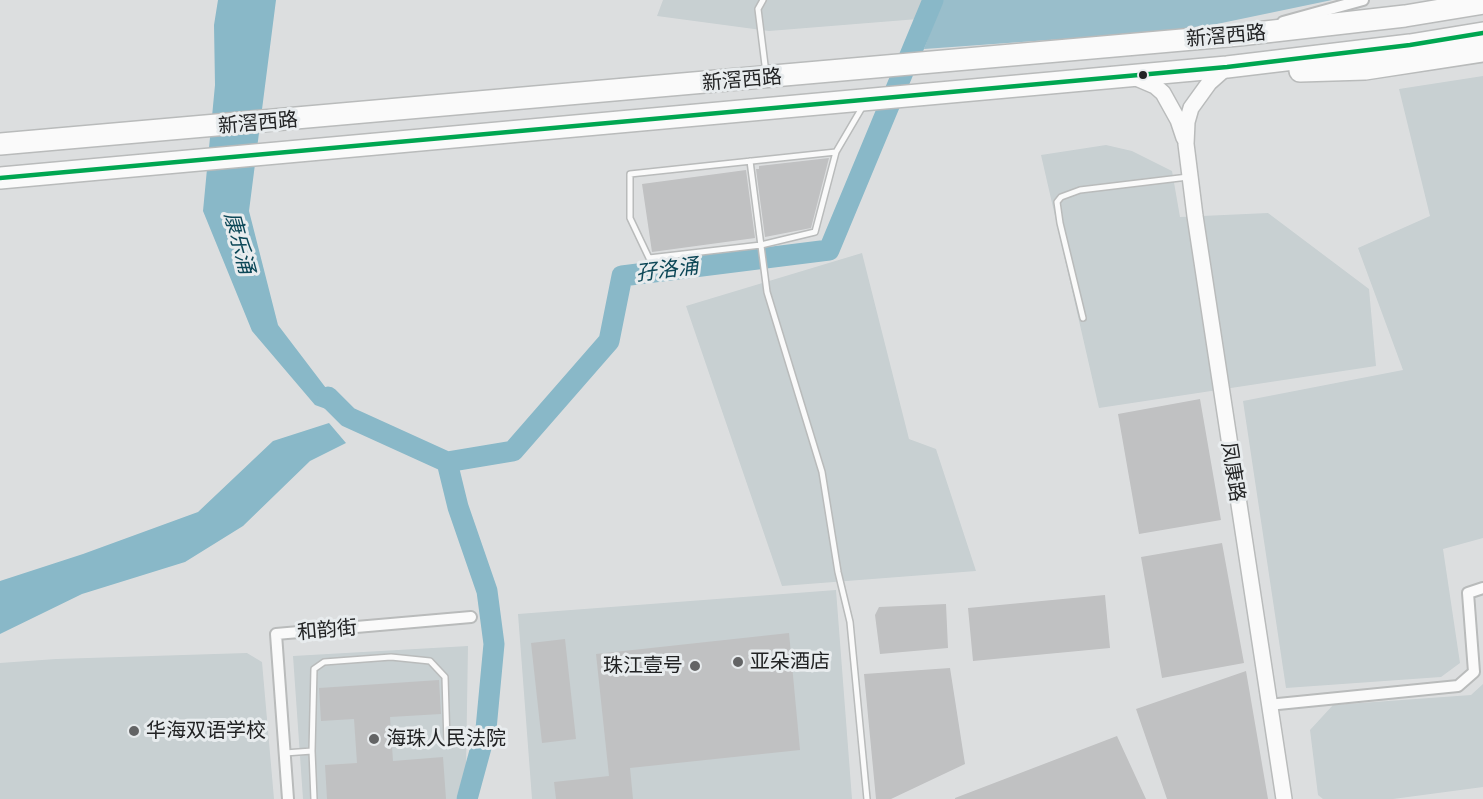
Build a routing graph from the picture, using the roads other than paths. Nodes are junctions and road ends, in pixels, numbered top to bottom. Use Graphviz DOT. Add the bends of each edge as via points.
graph roads {
  1 [pos="763,0"];
  2 [pos="1364,0"];
  3 [pos="1483,3"];
  4 [pos="1483,33"];
  5 [pos="1239,35"];
  6 [pos="1483,51"];
  7 [pos="1227,67"];
  8 [pos="1131,76"];
  9 [pos="767,78"];
  10 [pos="867,99"];
  11 [pos="0,144"];
  12 [pos="1186,144"];
  13 [pos="836,152"];
  14 [pos="750,161"];
  15 [pos="1190,176"];
  16 [pos="0,178"];
  17 [pos="760,245"];
  18 [pos="1083,318"];
  19 [pos="1483,588"];
  20 [pos="471,617"];
  21 [pos="1268,705"];
  22 [pos="447,743"];
  23 [pos="312,751"];
  24 [pos="285,753"];
  25 [pos="288,799"];
  26 [pos="314,799"];
  27 [pos="867,799"];
  28 [pos="1284,799"];
  1 -- 9 [label="lane" via="758,9"];
  2 -- 5 [label="street"];
  3 -- 5 [label="highway, 新滘西路"];
  4 -- 7 [label="highway, 新滘西路"];
  5 -- 9 [label="highway, 新滘西路"];
  6 -- 7 [label="highway" via="1365,69 1280,71"];
  7 -- 8 [label="highway, 新滘西路"];
  7 -- 12 [label="street" via="1191,108"];
  8 -- 10 [label="highway, 新滘西路"];
  8 -- 12 [label="street" via="1163,93"];
  9 -- 11 [label="highway, 新滘西路"];
  10 -- 13 [label="lane"];
  10 -- 16 [label="highway, 新滘西路"];
  12 -- 15 [label="street, 凤康路"];
  13 -- 14 [label="lane"];
  13 -- 17 [label="lane" via="815,232"];
  14 -- 17 [label="lane"];
  14 -- 17 [label="lane" via="630,174 630,218 648,258"];
  15 -- 18 [label="lane" via="1080,190 1057,202"];
  15 -- 21 [label="street, 凤康路"];
  17 -- 27 [label="lane" via="766,292 822,472 850,621"];
  19 -- 21 [label="street" via="1468,593 1474,672 1458,686"];
  20 -- 24 [label="street, 和韵街" via="276,634"];
  21 -- 28 [label="street, 凤康路"];
  22 -- 23 [label="lane" via="445,677 430,661 391,657 324,662 314,669"];
  23 -- 24 [label="lane"];
  23 -- 26 [label="lane"];
  24 -- 25 [label="street, 和韵街"];
}
